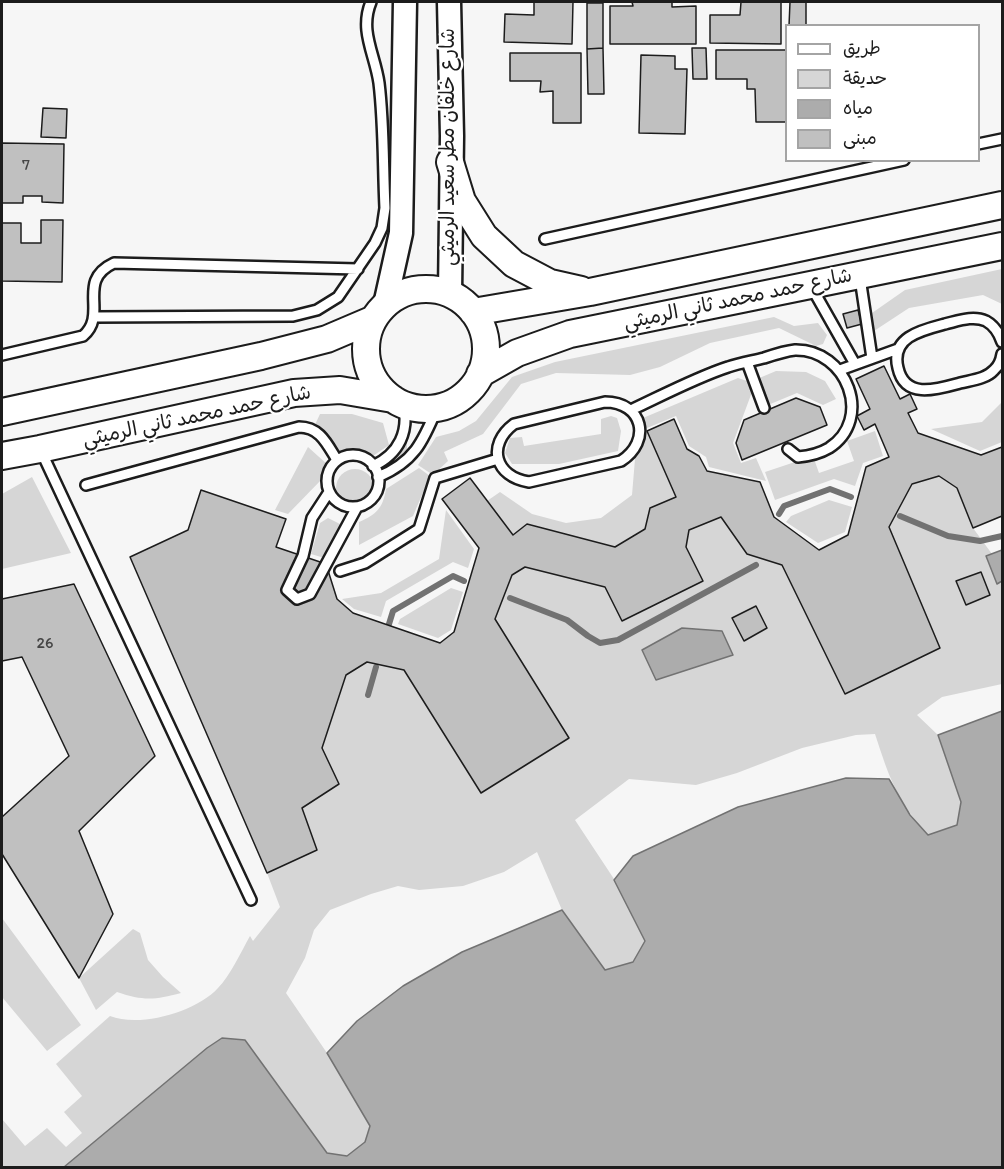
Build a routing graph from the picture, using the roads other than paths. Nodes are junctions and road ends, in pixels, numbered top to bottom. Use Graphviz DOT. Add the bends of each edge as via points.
graph roads {
  1 [pos="372,2"];
  2 [pos="405,2"];
  3 [pos="449,2"];
  4 [pos="1002,139"];
  5 [pos="980,144"];
  6 [pos="450,162"];
  7 [pos="895,162"];
  8 [pos="1002,204"];
  9 [pos="545,239"];
  10 [pos="1002,246"];
  11 [pos="358,269"];
  12 [pos="859,275"];
  13 [pos="810,286"];
  14 [pos="590,292"];
  15 [pos="450,293"];
  16 [pos="380,312"];
  17 [pos="473,312"];
  18 [pos="94,317"];
  19 [pos="998,325"];
  20 [pos="1002,342"];
  21 [pos="898,350"];
  22 [pos="1002,354"];
  23 [pos="2,355"];
  24 [pos="872,358"];
  25 [pos="747,362"];
  26 [pos="855,364"];
  27 [pos="840,370"];
  28 [pos="480,375"];
  29 [pos="398,401"];
  30 [pos="436,408"];
  31 [pos="764,408"];
  32 [pos="631,410"];
  33 [pos="2,412"];
  34 [pos="40,449"];
  35 [pos="788,449"];
  36 [pos="6,457"];
  37 [pos="498,459"];
  38 [pos="337,460"];
  39 [pos="373,466"];
  40 [pos="378,477"];
  41 [pos="86,485"];
  42 [pos="329,492"];
  43 [pos="357,507"];
  44 [pos="340,571"];
  45 [pos="251,900"];
  1 -- 11 [label="lane" via="366,31 379,84 385,208 379,236"];
  2 -- 16 [label="street" via="401,233"];
  3 -- 6 [label="street, شارع خلفان مطر سعيد الرميثي"];
  4 -- 5 [label="lane"];
  6 -- 14 [label="main road" via="462,201 484,236 514,264 550,283"];
  6 -- 15 [label="street, شارع خلفان مطر سعيد الرميثي"];
  7 -- 9 [label="lane"];
  8 -- 14 [label="main road, شارع حمد محمد ثاني الرميثي"];
  10 -- 12 [label="main road, شارع حمد محمد ثاني الرميثي"];
  11 -- 18 [label="lane" via="338,297 306,314"];
  11 -- 18 [label="lane" via="114,263 94,280"];
  12 -- 13 [label="main road, شارع حمد محمد ثاني الرميثي"];
  12 -- 24 [label="lane"];
  13 -- 26 [label="lane"];
  13 -- 28 [label="main road, شارع حمد محمد ثاني الرميثي" via="570,334 517,353"];
  14 -- 17 [label="main road, شارع حمد محمد ثاني الرميثي"];
  15 -- 16 [label="main road" via="416,290 400,295"];
  15 -- 17 [label="main road"];
  16 -- 29 [label="main road" via="367,336 366,354 380,387"];
  16 -- 33 [label="main road" via="327,339"];
  17 -- 28 [label="main road" via="486,342"];
  18 -- 23 [label="lane" via="83,336"];
  19 -- 20 [label="lane"];
  19 -- 21 [label="lane" via="966,319 911,334"];
  21 -- 22 [label="lane" via="896,360 903,379 910,386 930,391 986,377 994,371"];
  21 -- 24 [label="lane"];
  24 -- 26 [label="lane"];
  25 -- 27 [label="lane" via="794,350 827,358"];
  25 -- 31 [label="lane"];
  25 -- 32 [label="lane" via="727,367"];
  26 -- 27 [label="lane"];
  27 -- 35 [label="lane" via="852,402 850,419 842,434 831,447 815,455 798,457"];
  28 -- 30 [label="main road" via="458,400"];
  29 -- 30 [label="main road"];
  29 -- 34 [label="main road, شارع حمد محمد ثاني الرميثي" via="340,390 294,393"];
  29 -- 39 [label="lane" via="406,423 400,443 389,457"];
  30 -- 40 [label="lane" via="418,448 401,465"];
  32 -- 37 [label="lane" via="605,402 514,424 500,439"];
  32 -- 37 [label="lane" via="640,427 640,437 630,455 621,461 529,482 510,476"];
  34 -- 36 [label="main road, شارع حمد محمد ثاني الرميثي"];
  34 -- 45 [label="lane"];
  37 -- 44 [label="lane" via="435,478 419,530 365,563"];
  38 -- 39 [label="lane" via="354,455"];
  38 -- 41 [label="lane" via="319,433 298,426"];
  38 -- 42 [label="lane" via="328,474"];
  39 -- 40 [label="lane"];
  40 -- 43 [label="lane" via="376,493"];
  42 -- 43 [label="lane" via="341,504"];
  42 -- 43 [label="lane" via="312,518 303,556 287,590 297,599 310,594"];
}
